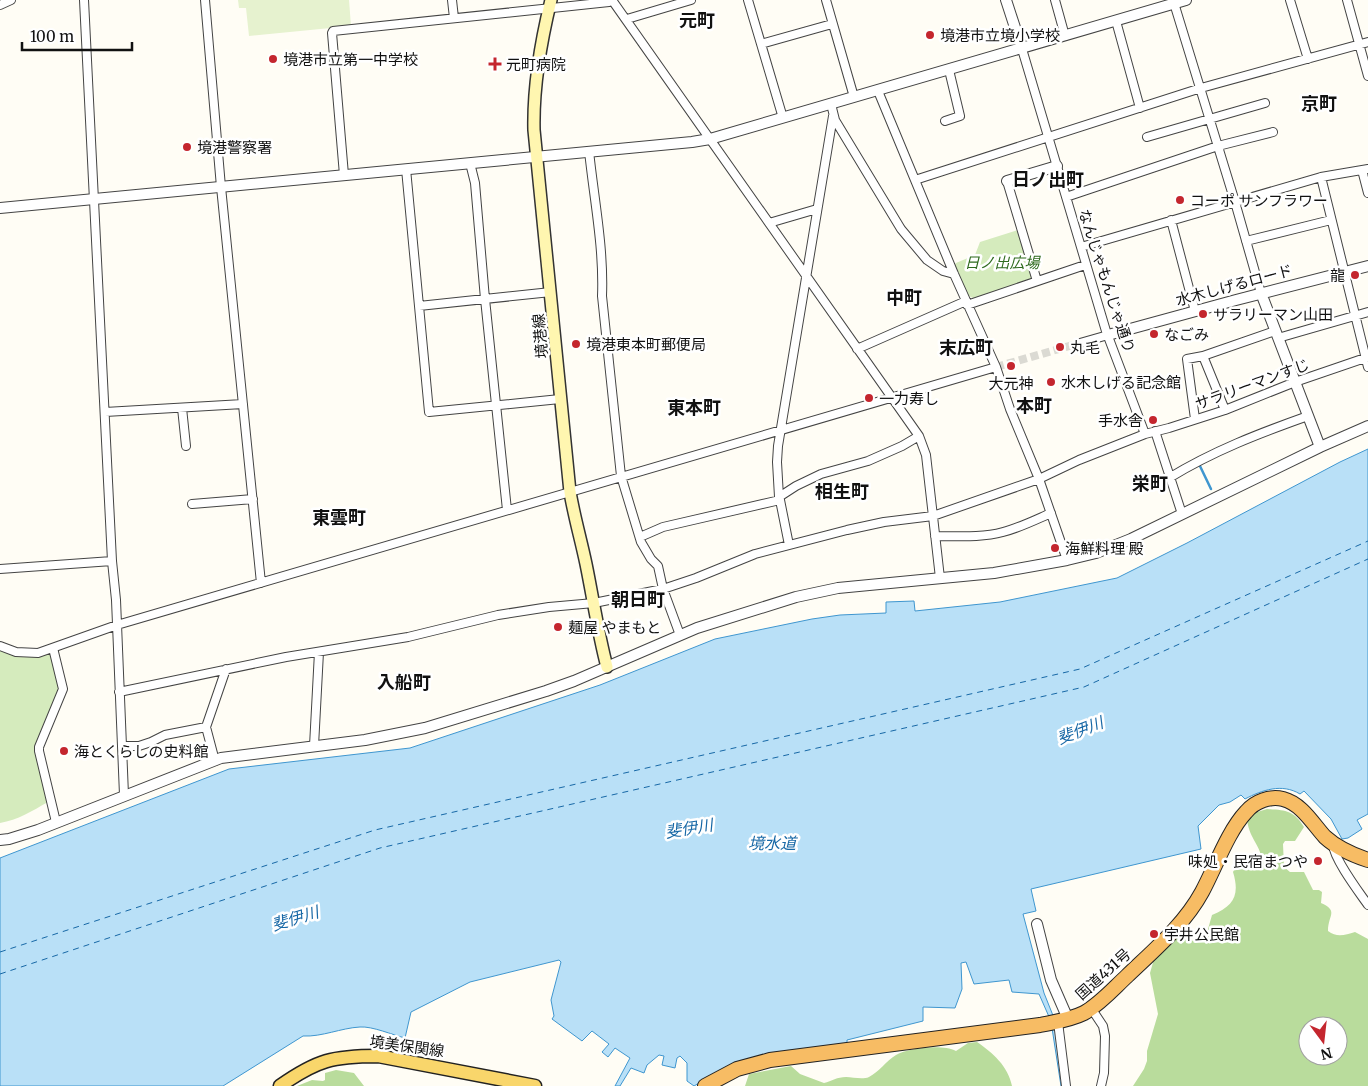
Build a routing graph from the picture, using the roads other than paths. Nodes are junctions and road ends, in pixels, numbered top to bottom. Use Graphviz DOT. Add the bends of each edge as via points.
graph roads {
  1 [pos="11,0"];
  2 [pos="84,0"];
  3 [pos="204,0"];
  4 [pos="452,0"];
  5 [pos="612,0"];
  6 [pos="691,0"];
  7 [pos="748,0"];
  8 [pos="826,0"];
  9 [pos="1006,0"];
  10 [pos="1055,0"];
  11 [pos="1186,0"];
  12 [pos="1290,0"];
  13 [pos="1347,0"];
  14 [pos="680,1"];
  15 [pos="1166,3"];
  16 [pos="0,5"];
  17 [pos="550,5"];
  18 [pos="454,18"];
  19 [pos="627,19"];
  20 [pos="1116,21"];
  21 [pos="832,24"];
  22 [pos="1065,36"];
  23 [pos="1368,42"];
  24 [pos="761,44"];
  25 [pos="1360,44"];
  26 [pos="1022,49"];
  27 [pos="1308,59"];
  28 [pos="949,70"];
  29 [pos="1368,76"];
  30 [pos="1201,88"];
  31 [pos="878,91"];
  32 [pos="854,97"];
  33 [pos="1265,103"];
  34 [pos="831,104"];
  35 [pos="1140,108"];
  36 [pos="833,116"];
  37 [pos="783,118"];
  38 [pos="1210,118"];
  39 [pos="944,120"];
  40 [pos="1273,132"];
  41 [pos="1048,137"];
  42 [pos="1148,137"];
  43 [pos="710,139"];
  44 [pos="1218,146"];
  45 [pos="589,152"];
  46 [pos="538,156"];
  47 [pos="470,163"];
  48 [pos="1057,166"];
  49 [pos="406,169"];
  50 [pos="1365,169"];
  51 [pos="344,175"];
  52 [pos="1321,177"];
  53 [pos="915,180"];
  54 [pos="1007,181"];
  55 [pos="221,188"];
  56 [pos="1368,193"];
  57 [pos="1066,197"];
  58 [pos="94,199"];
  59 [pos="1235,202"];
  60 [pos="0,208"];
  61 [pos="817,209"];
  62 [pos="1172,220"];
  63 [pos="1331,220"];
  64 [pos="769,223"];
  65 [pos="1246,241"];
  66 [pos="1081,247"];
  67 [pos="1086,265"];
  68 [pos="1368,266"];
  69 [pos="1344,272"];
  70 [pos="954,274"];
  71 [pos="806,276"];
  72 [pos="1037,281"];
  73 [pos="551,292"];
  74 [pos="1261,293"];
  75 [pos="485,299"];
  76 [pos="967,303"];
  77 [pos="419,306"];
  78 [pos="1195,311"];
  79 [pos="1368,312"];
  80 [pos="1355,314"];
  81 [pos="1108,335"];
  82 [pos="1276,335"];
  83 [pos="1080,343"];
  84 [pos="857,349"];
  85 [pos="1203,356"];
  86 [pos="1366,358"];
  87 [pos="996,367"];
  88 [pos="1368,367"];
  89 [pos="1295,382"];
  90 [pos="892,398"];
  91 [pos="560,399"];
  92 [pos="243,404"];
  93 [pos="496,406"];
  94 [pos="182,408"];
  95 [pos="1225,410"];
  96 [pos="105,412"];
  97 [pos="1308,416"];
  98 [pos="1195,419"];
  99 [pos="1368,426"];
  100 [pos="781,430"];
  101 [pos="1155,431"];
  102 [pos="1145,434"];
  103 [pos="918,436"];
  104 [pos="186,446"];
  105 [pos="1320,447"];
  106 [pos="621,476"];
  107 [pos="1169,478"];
  108 [pos="1039,479"];
  109 [pos="570,492"];
  110 [pos="253,499"];
  111 [pos="779,499"];
  112 [pos="192,504"];
  113 [pos="507,510"];
  114 [pos="1051,513"];
  115 [pos="1182,514"];
  116 [pos="933,516"];
  117 [pos="935,536"];
  118 [pos="640,537"];
  119 [pos="788,545"];
  120 [pos="1068,560"];
  121 [pos="112,561"];
  122 [pos="0,569"];
  123 [pos="940,578"];
  124 [pos="261,583"];
  125 [pos="663,589"];
  126 [pos="594,604"];
  127 [pos="117,625"];
  128 [pos="680,635"];
  129 [pos="0,646"];
  130 [pos="53,648"];
  131 [pos="319,652"];
  132 [pos="607,667"];
  133 [pos="226,669"];
  134 [pos="120,692"];
  135 [pos="206,727"];
  136 [pos="122,746"];
  137 [pos="314,746"];
  138 [pos="215,761"];
  139 [pos="124,795"];
  140 [pos="56,822"];
  141 [pos="0,840"];
  142 [pos="1333,843"];
  143 [pos="1368,860"];
  144 [pos="1368,905"];
  145 [pos="1037,924"];
  146 [pos="1091,1008"];
  147 [pos="1063,1020"];
  148 [pos="280,1086"];
  149 [pos="536,1086"];
  150 [pos="705,1086"];
  151 [pos="1066,1086"];
  152 [pos="1101,1086"];
  1 -- 16 [label="street"];
  2 -- 58 [label="street"];
  3 -- 55 [label="street"];
  4 -- 18 [label="street"];
  5 -- 17 [label="street"];
  5 -- 19 [label="street"];
  6 -- 14 [label="street"];
  7 -- 24 [label="street"];
  8 -- 21 [label="street"];
  9 -- 26 [label="street"];
  10 -- 22 [label="street"];
  11 -- 15 [label="street"];
  12 -- 27 [label="street"];
  13 -- 25 [label="street"];
  14 -- 19 [label="street"];
  15 -- 20 [label="street"];
  15 -- 30 [label="street"];
  17 -- 18 [label="street"];
  17 -- 46 [label="main road, 境港線" via="534,109"];
  18 -- 51 [label="street" via="333,31"];
  19 -- 43 [label="street"];
  20 -- 22 [label="street"];
  20 -- 35 [label="street"];
  21 -- 24 [label="street"];
  21 -- 32 [label="street"];
  22 -- 26 [label="street"];
  23 -- 25 [label="street"];
  24 -- 37 [label="street"];
  25 -- 27 [label="street"];
  25 -- 29 [label="street"];
  26 -- 28 [label="street"];
  26 -- 41 [label="street, なんじゃもんじゃ通り"];
  27 -- 30 [label="street"];
  28 -- 31 [label="street"];
  28 -- 39 [label="street" via="960,116"];
  30 -- 35 [label="street"];
  30 -- 38 [label="street"];
  31 -- 32 [label="street"];
  31 -- 53 [label="street"];
  32 -- 34 [label="street"];
  33 -- 38 [label="street"];
  34 -- 36 [label="street"];
  34 -- 37 [label="street"];
  35 -- 41 [label="street"];
  36 -- 61 [label="street"];
  36 -- 70 [label="street" via="901,229 926,260"];
  37 -- 43 [label="street"];
  38 -- 42 [label="street"];
  38 -- 44 [label="street"];
  40 -- 44 [label="street"];
  41 -- 48 [label="street, なんじゃもんじゃ通り"];
  41 -- 53 [label="street"];
  43 -- 45 [label="street"];
  43 -- 64 [label="street"];
  44 -- 57 [label="street"];
  44 -- 59 [label="street"];
  45 -- 46 [label="street"];
  45 -- 106 [label="street"];
  46 -- 47 [label="street"];
  46 -- 73 [label="main road, 境港線"];
  47 -- 49 [label="street"];
  47 -- 75 [label="street" via="475,183"];
  48 -- 54 [label="street"];
  48 -- 57 [label="street, なんじゃもんじゃ通り"];
  49 -- 51 [label="street"];
  49 -- 77 [label="street"];
  50 -- 52 [label="street"];
  50 -- 56 [label="street"];
  51 -- 55 [label="street"];
  52 -- 59 [label="street"];
  52 -- 63 [label="street"];
  53 -- 70 [label="street"];
  54 -- 72 [label="street"];
  55 -- 58 [label="street"];
  55 -- 92 [label="street"];
  57 -- 66 [label="street, なんじゃもんじゃ通り"];
  58 -- 60 [label="street"];
  58 -- 96 [label="street"];
  59 -- 62 [label="street"];
  59 -- 65 [label="street"];
  61 -- 64 [label="street"];
  61 -- 71 [label="street"];
  62 -- 66 [label="street"];
  62 -- 78 [label="street"];
  63 -- 65 [label="street"];
  63 -- 69 [label="street"];
  64 -- 71 [label="street"];
  65 -- 74 [label="street"];
  66 -- 67 [label="street, なんじゃもんじゃ通り"];
  67 -- 72 [label="street"];
  67 -- 81 [label="street, なんじゃもんじゃ通り"];
  68 -- 69 [label="street, 水木しげるロード"];
  69 -- 74 [label="street, 水木しげるロード"];
  69 -- 80 [label="street"];
  70 -- 76 [label="street"];
  71 -- 84 [label="street"];
  71 -- 100 [label="street"];
  72 -- 76 [label="street"];
  73 -- 75 [label="street"];
  73 -- 91 [label="main road, 境港線"];
  74 -- 78 [label="street, 水木しげるロード"];
  74 -- 82 [label="street"];
  75 -- 77 [label="street"];
  75 -- 93 [label="street"];
  76 -- 84 [label="street"];
  76 -- 87 [label="street"];
  77 -- 93 [label="street" via="428,412"];
  78 -- 81 [label="street, 水木しげるロード"];
  79 -- 80 [label="street"];
  80 -- 82 [label="street"];
  80 -- 86 [label="street"];
  81 -- 83 [label="street"];
  81 -- 102 [label="street, なんじゃもんじゃ通り"];
  82 -- 85 [label="street"];
  82 -- 89 [label="street"];
  84 -- 90 [label="street"];
  85 -- 95 [label="street"];
  85 -- 98 [label="street" via="1187,359"];
  86 -- 88 [label="street"];
  86 -- 89 [label="street, サラリーマンすじ"];
  87 -- 90 [label="street"];
  87 -- 108 [label="street"];
  89 -- 95 [label="street, サラリーマンすじ"];
  89 -- 97 [label="street"];
  90 -- 100 [label="street"];
  90 -- 103 [label="street"];
  91 -- 93 [label="street"];
  91 -- 109 [label="main road, 境港線"];
  92 -- 94 [label="street"];
  92 -- 110 [label="street"];
  93 -- 113 [label="street"];
  94 -- 96 [label="street"];
  94 -- 104 [label="street"];
  95 -- 98 [label="street, サラリーマンすじ"];
  96 -- 121 [label="street"];
  97 -- 105 [label="street"];
  97 -- 107 [label="street" via="1197,461"];
  98 -- 101 [label="street, サラリーマンすじ"];
  99 -- 105 [label="street"];
  100 -- 106 [label="street"];
  100 -- 111 [label="street" via="777,462"];
  101 -- 102 [label="street, サラリーマンすじ"];
  101 -- 107 [label="street"];
  102 -- 108 [label="street, サラリーマンすじ"];
  103 -- 111 [label="street" via="868,461 821,474"];
  103 -- 116 [label="street" via="926,454"];
  105 -- 115 [label="street"];
  106 -- 109 [label="street"];
  106 -- 118 [label="street"];
  107 -- 115 [label="street"];
  108 -- 114 [label="street"];
  108 -- 116 [label="street, サラリーマンすじ"];
  109 -- 113 [label="street"];
  109 -- 126 [label="main road, 境港線"];
  110 -- 112 [label="street"];
  110 -- 124 [label="street"];
  111 -- 118 [label="street" via="663,527"];
  111 -- 119 [label="street"];
  113 -- 124 [label="street"];
  114 -- 117 [label="street" via="1002,532"];
  114 -- 120 [label="street"];
  115 -- 120 [label="street" via="1131,539"];
  116 -- 117 [label="street"];
  116 -- 119 [label="street, サラリーマンすじ" via="884,522"];
  117 -- 123 [label="street"];
  118 -- 125 [label="street" via="658,566"];
  119 -- 125 [label="street, サラリーマンすじ"];
  120 -- 123 [label="street" via="994,573"];
  121 -- 122 [label="street"];
  121 -- 127 [label="street"];
  123 -- 128 [label="street" via="814,592 768,604"];
  124 -- 127 [label="street"];
  125 -- 126 [label="street, サラリーマンすじ"];
  125 -- 128 [label="street"];
  126 -- 131 [label="street, サラリーマンすじ" via="498,615 408,637"];
  126 -- 132 [label="main road, 境港線"];
  127 -- 130 [label="street"];
  127 -- 134 [label="street"];
  128 -- 132 [label="street"];
  129 -- 130 [label="street" via="33,654"];
  130 -- 140 [label="street" via="62,689 39,752"];
  131 -- 133 [label="street, サラリーマンすじ"];
  131 -- 137 [label="street"];
  132 -- 137 [label="street" via="546,691 425,728 380,738"];
  133 -- 134 [label="street, サラリーマンすじ"];
  133 -- 135 [label="street"];
  134 -- 136 [label="street"];
  135 -- 136 [label="street" via="165,735 139,746"];
  135 -- 138 [label="street"];
  136 -- 139 [label="street"];
  137 -- 138 [label="street"];
  138 -- 139 [label="street"];
  139 -- 140 [label="street"];
  140 -- 141 [label="street" via="22,836"];
  142 -- 143 [label="highway, 国道431号"];
  142 -- 144 [label="street" via="1333,849"];
  142 -- 146 [label="highway, 国道431号" via="1284,799 1264,800 1252,805 1234,828 1189,913"];
  145 -- 147 [label="street"];
  146 -- 147 [label="highway, 国道431号"];
  146 -- 152 [label="street" via="1103,1026 1105,1036"];
  147 -- 150 [label="highway, 国道431号" via="770,1060 737,1069"];
  147 -- 151 [label="street"];
  148 -- 149 [label="main road, 境美保関線" via="318,1063 340,1057 378,1056"];
}
